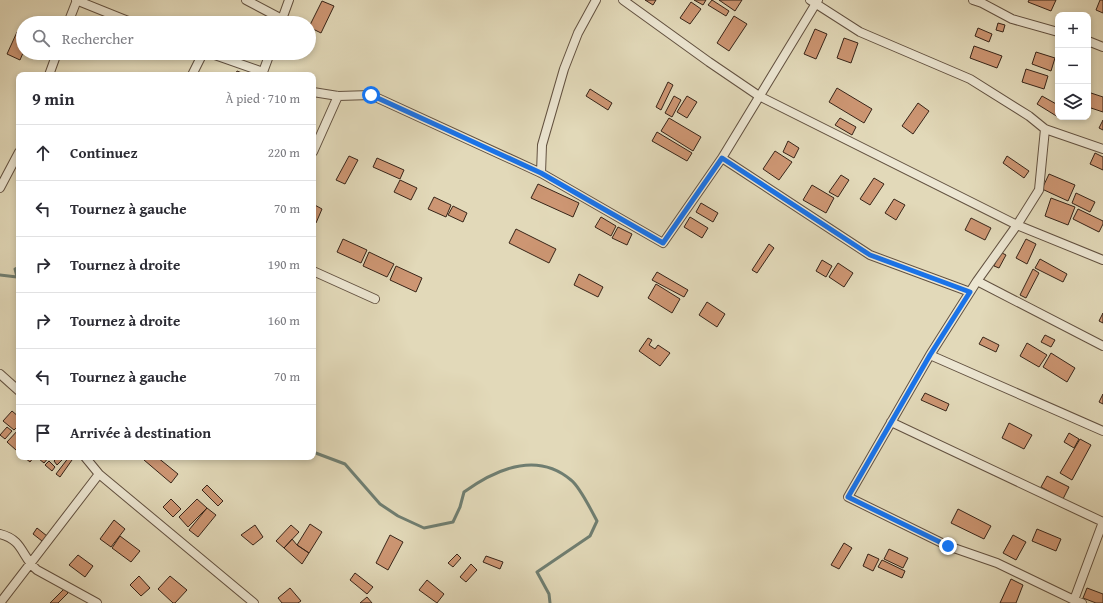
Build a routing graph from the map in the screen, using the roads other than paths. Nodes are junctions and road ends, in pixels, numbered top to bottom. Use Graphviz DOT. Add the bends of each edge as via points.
graph roads {
  1 [pos="77,0"];
  2 [pos="246,0"];
  3 [pos="289,0"];
  4 [pos="596,0"];
  5 [pos="623,0"];
  6 [pos="973,0"];
  7 [pos="814,1"];
  8 [pos="71,16"];
  9 [pos="117,16"];
  10 [pos="273,16"];
  11 [pos="284,16"];
  12 [pos="1055,31"];
  13 [pos="1091,42"];
  14 [pos="1103,47"];
  15 [pos="54,60"];
  16 [pos="200,60"];
  17 [pos="228,60"];
  18 [pos="269,60"];
  19 [pos="50,72"];
  20 [pos="194,72"];
  21 [pos="261,72"];
  22 [pos="266,72"];
  23 [pos="316,92"];
  24 [pos="338,96"];
  25 [pos="759,96"];
  26 [pos="1045,128"];
  27 [pos="316,145"];
  28 [pos="1103,149"];
  29 [pos="16,158"];
  30 [pos="722,158"];
  31 [pos="541,173"];
  32 [pos="0,188"];
  33 [pos="1017,224"];
  34 [pos="1103,260"];
  35 [pos="316,272"];
  36 [pos="977,281"];
  37 [pos="970,292"];
  38 [pos="375,299"];
  39 [pos="1103,346"];
  40 [pos="930,355"];
  41 [pos="0,374"];
  42 [pos="16,388"];
  43 [pos="891,422"];
  44 [pos="1103,431"];
  45 [pos="87,460"];
  46 [pos="99,474"];
  47 [pos="1103,522"];
  48 [pos="0,534"];
  49 [pos="30,564"];
  50 [pos="1074,600"];
  51 [pos="0,603"];
  52 [pos="97,603"];
  53 [pos="254,603"];
  54 [pos="1082,603"];
  1 -- 8 [label="street"];
  1 -- 9 [label="street"];
  2 -- 10 [label="street"];
  3 -- 11 [label="street"];
  4 -- 31 [label="street" via="578,33 564,69 542,145"];
  5 -- 25 [label="street"];
  6 -- 12 [label="street" via="1012,19"];
  7 -- 25 [label="street"];
  7 -- 26 [label="street" via="860,32 970,79"];
  13 -- 14 [label="street"];
  15 -- 19 [label="street"];
  16 -- 20 [label="street"];
  17 -- 21 [label="street"];
  18 -- 22 [label="street"];
  23 -- 24 [label="street"];
  24 -- 27 [label="street"];
  24 -- 31 [label="street" via="371,95"];
  25 -- 30 [label="street"];
  25 -- 33 [label="street"];
  26 -- 28 [label="street"];
  26 -- 33 [label="street" via="1039,190"];
  29 -- 32 [label="street"];
  30 -- 31 [label="street" via="663,243"];
  30 -- 37 [label="street" via="870,255"];
  33 -- 34 [label="street"];
  33 -- 36 [label="street"];
  35 -- 38 [label="street"];
  36 -- 37 [label="street"];
  36 -- 39 [label="street"];
  37 -- 40 [label="street"];
  40 -- 43 [label="street"];
  40 -- 44 [label="street"];
  41 -- 42 [label="street"];
  43 -- 47 [label="street"];
  43 -- 50 [label="street" via="848,497 948,546 997,563"];
  45 -- 46 [label="street"];
  46 -- 49 [label="street"];
  46 -- 53 [label="street"];
  47 -- 50 [label="street"];
  48 -- 49 [label="street" via="19,544"];
  49 -- 51 [label="street"];
  49 -- 52 [label="street"];
  50 -- 54 [label="street"];
}
